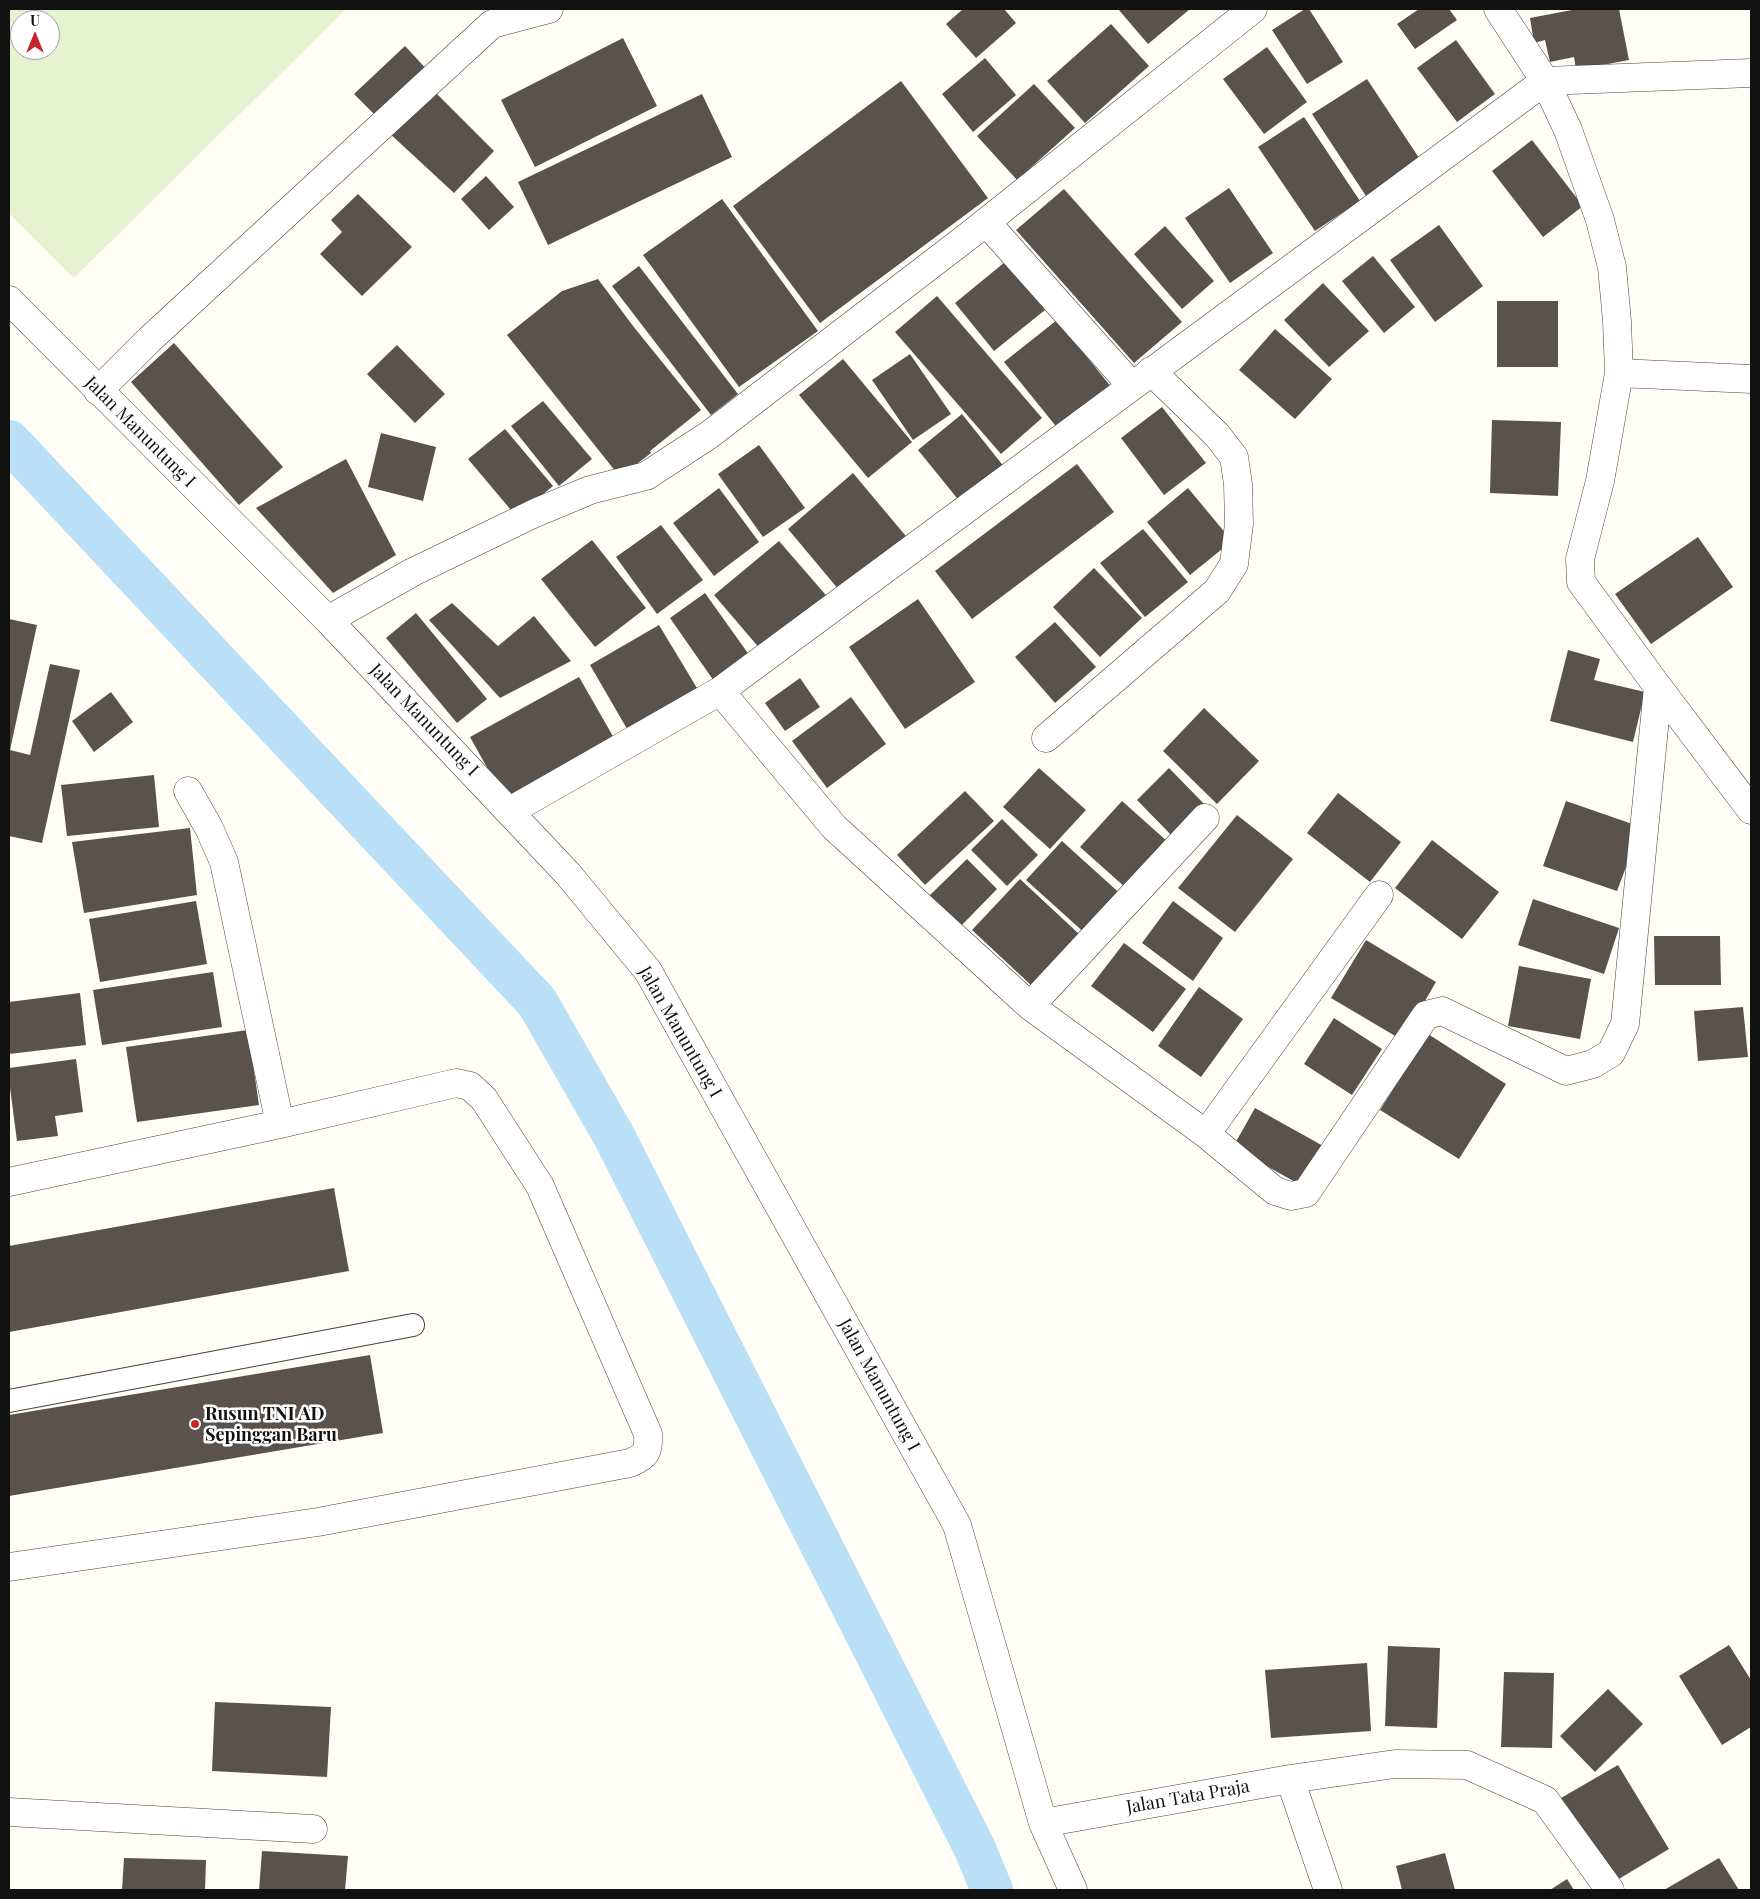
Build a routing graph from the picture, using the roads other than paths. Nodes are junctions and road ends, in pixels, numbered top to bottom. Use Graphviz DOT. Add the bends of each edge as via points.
graph roads {
  1 [pos="548,9"];
  2 [pos="1253,9"];
  3 [pos="1498,9"];
  4 [pos="485,16"];
  5 [pos="1751,73"];
  6 [pos="1545,81"];
  7 [pos="986,222"];
  8 [pos="9,300"];
  9 [pos="1619,373"];
  10 [pos="1142,378"];
  11 [pos="1751,379"];
  12 [pos="98,391"];
  13 [pos="328,620"];
  14 [pos="1658,687"];
  15 [pos="720,691"];
  16 [pos="1046,738"];
  17 [pos="188,791"];
  18 [pos="1751,810"];
  19 [pos="510,811"];
  20 [pos="1205,818"];
  21 [pos="1379,895"];
  22 [pos="1030,1006"];
  23 [pos="280,1124"];
  24 [pos="1206,1134"];
  25 [pos="9,1182"];
  26 [pos="413,1325"];
  27 [pos="9,1401"];
  28 [pos="9,1567"];
  29 [pos="1290,1778"];
  30 [pos="9,1812"];
  31 [pos="1043,1823"];
  32 [pos="313,1829"];
  33 [pos="1073,1890"];
  34 [pos="1328,1890"];
  35 [pos="1610,1890"];
  1 -- 4 [label="street"];
  2 -- 7 [label="street"];
  3 -- 6 [label="street"];
  4 -- 12 [label="street"];
  5 -- 6 [label="street"];
  6 -- 9 [label="street" via="1568,130 1600,220 1612,266"];
  6 -- 10 [label="street"];
  7 -- 10 [label="street"];
  7 -- 13 [label="street" via="710,435 646,476 590,490 535,513 413,572"];
  8 -- 12 [label="street, Jalan Manuntung I"];
  9 -- 11 [label="street"];
  9 -- 14 [label="street" via="1600,481 1580,559 1581,582"];
  10 -- 15 [label="street"];
  10 -- 16 [label="street" via="1217,435 1234,457 1239,524 1234,564 1217,591"];
  12 -- 13 [label="street, Jalan Manuntung I"];
  13 -- 19 [label="street, Jalan Manuntung I"];
  14 -- 18 [label="street"];
  14 -- 24 [label="street" via="1625,1024 1611,1053 1593,1064 1566,1070 1442,1011 1426,1015 1306,1193 1291,1196 1275,1191"];
  15 -- 19 [label="street"];
  15 -- 22 [label="street" via="834,827"];
  17 -- 23 [label="street" via="224,862"];
  19 -- 31 [label="street, Jalan Manuntung I" via="568,874 648,971 958,1525"];
  20 -- 22 [label="street"];
  21 -- 24 [label="street"];
  22 -- 24 [label="street"];
  23 -- 25 [label="street"];
  23 -- 28 [label="street" via="456,1083 470,1086 484,1099 540,1186 648,1434 649,1448 642,1458 630,1463 338,1518"];
  26 -- 27 [label="lane"];
  29 -- 31 [label="street, Jalan Tata Praja"];
  29 -- 34 [label="street"];
  29 -- 35 [label="street, Jalan Tata Praja" via="1395,1764 1467,1765 1545,1800"];
  30 -- 32 [label="street"];
  31 -- 33 [label="street"];
}
